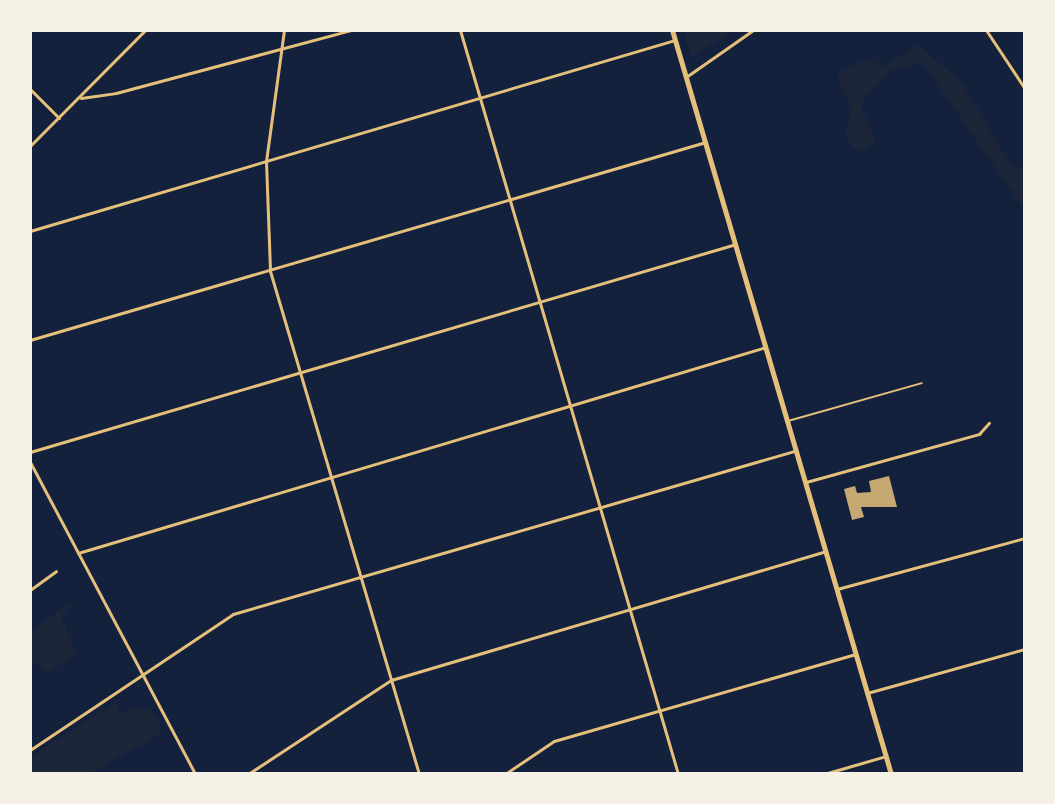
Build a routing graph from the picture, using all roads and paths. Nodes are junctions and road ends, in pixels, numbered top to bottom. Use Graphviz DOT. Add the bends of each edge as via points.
graph roads {
  1 [pos="145,30"];
  2 [pos="284,30"];
  3 [pos="351,30"];
  4 [pos="460,30"];
  5 [pos="672,30"];
  6 [pos="753,30"];
  7 [pos="986,30"];
  8 [pos="675,40"];
  9 [pos="282,50"];
  10 [pos="686,77"];
  11 [pos="30,89"];
  12 [pos="1025,89"];
  13 [pos="81,98"];
  14 [pos="479,98"];
  15 [pos="59,118"];
  16 [pos="706,142"];
  17 [pos="30,146"];
  18 [pos="266,161"];
  19 [pos="510,201"];
  20 [pos="30,231"];
  21 [pos="736,244"];
  22 [pos="270,271"];
  23 [pos="540,302"];
  24 [pos="30,340"];
  25 [pos="766,347"];
  26 [pos="301,372"];
  27 [pos="922,383"];
  28 [pos="569,404"];
  29 [pos="787,422"];
  30 [pos="989,423"];
  31 [pos="796,450"];
  32 [pos="30,452"];
  33 [pos="30,462"];
  34 [pos="330,476"];
  35 [pos="806,482"];
  36 [pos="600,508"];
  37 [pos="1025,538"];
  38 [pos="826,551"];
  39 [pos="78,553"];
  40 [pos="56,571"];
  41 [pos="360,577"];
  42 [pos="837,589"];
  43 [pos="30,590"];
  44 [pos="629,609"];
  45 [pos="1025,649"];
  46 [pos="855,654"];
  47 [pos="142,675"];
  48 [pos="391,680"];
  49 [pos="867,693"];
  50 [pos="659,711"];
  51 [pos="30,750"];
  52 [pos="886,756"];
  53 [pos="195,774"];
  54 [pos="248,774"];
  55 [pos="419,774"];
  56 [pos="505,774"];
  57 [pos="678,774"];
  58 [pos="824,774"];
  59 [pos="891,774"];
  1 -- 13 [label="street"];
  2 -- 9 [label="street"];
  3 -- 9 [label="street"];
  4 -- 14 [label="street"];
  5 -- 8 [label="main road"];
  6 -- 10 [label="street"];
  7 -- 12 [label="street"];
  8 -- 10 [label="main road"];
  8 -- 14 [label="street"];
  9 -- 13 [label="street"];
  9 -- 18 [label="street"];
  10 -- 16 [label="main road"];
  11 -- 15 [label="street"];
  13 -- 15 [label="street"];
  14 -- 18 [label="street"];
  14 -- 19 [label="street"];
  15 -- 17 [label="street"];
  16 -- 19 [label="street"];
  16 -- 21 [label="main road"];
  18 -- 20 [label="street"];
  18 -- 22 [label="street"];
  19 -- 22 [label="street"];
  19 -- 23 [label="street"];
  21 -- 23 [label="street"];
  21 -- 25 [label="main road"];
  22 -- 24 [label="street"];
  22 -- 26 [label="street"];
  23 -- 26 [label="street"];
  23 -- 28 [label="street"];
  25 -- 28 [label="street"];
  25 -- 29 [label="main road"];
  26 -- 32 [label="street"];
  26 -- 34 [label="street"];
  27 -- 29 [label="lane"];
  28 -- 34 [label="street"];
  28 -- 36 [label="street"];
  29 -- 31 [label="main road"];
  30 -- 35 [label="street" via="979,434"];
  31 -- 35 [label="main road"];
  31 -- 36 [label="street"];
  33 -- 39 [label="street"];
  34 -- 39 [label="street"];
  34 -- 41 [label="street"];
  35 -- 38 [label="main road"];
  36 -- 41 [label="street"];
  36 -- 44 [label="street"];
  37 -- 42 [label="street"];
  38 -- 42 [label="main road"];
  38 -- 44 [label="street"];
  39 -- 47 [label="street"];
  40 -- 43 [label="street"];
  41 -- 47 [label="street" via="233,614"];
  41 -- 48 [label="street"];
  42 -- 46 [label="main road"];
  44 -- 48 [label="street"];
  44 -- 50 [label="street"];
  45 -- 49 [label="street"];
  46 -- 49 [label="main road"];
  46 -- 50 [label="street"];
  47 -- 51 [label="street"];
  47 -- 53 [label="street"];
  48 -- 54 [label="street"];
  48 -- 55 [label="street"];
  49 -- 52 [label="main road"];
  50 -- 56 [label="street" via="554,741"];
  50 -- 57 [label="street"];
  52 -- 58 [label="street"];
  52 -- 59 [label="main road"];
}
